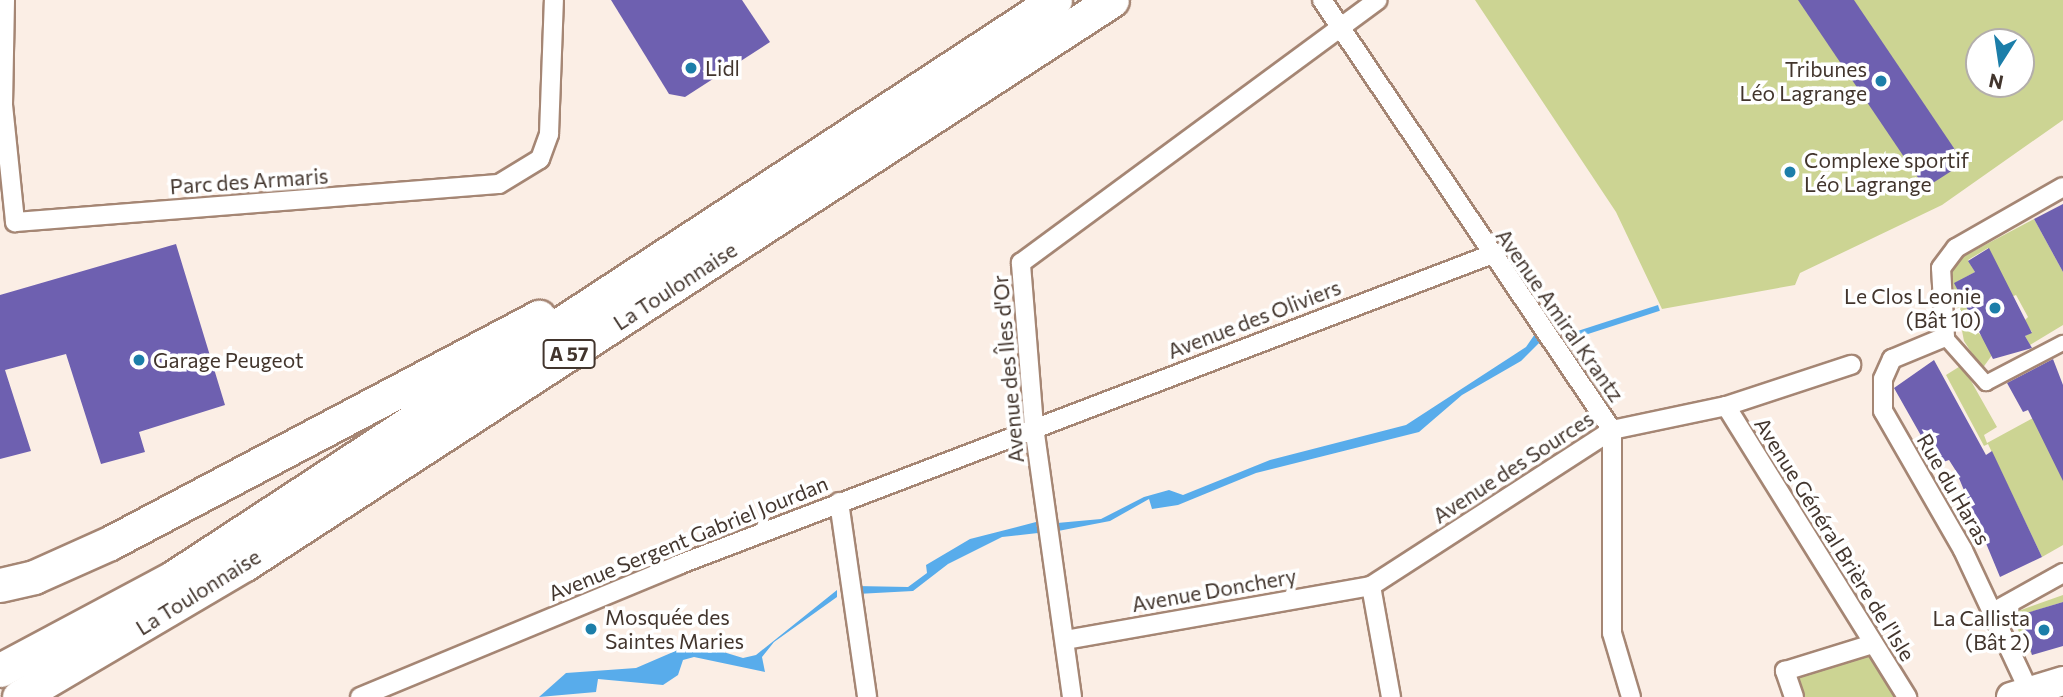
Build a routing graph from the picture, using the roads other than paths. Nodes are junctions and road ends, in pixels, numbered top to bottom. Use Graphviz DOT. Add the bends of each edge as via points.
graph roads {
  1 [pos="5,0"];
  2 [pos="554,0"];
  3 [pos="1055,0"];
  4 [pos="1112,0"];
  5 [pos="1322,0"];
  6 [pos="1378,0"];
  7 [pos="1338,25"];
  8 [pos="1,107"];
  9 [pos="0,163"];
  10 [pos="786,175"];
  11 [pos="10,182"];
  12 [pos="2063,187"];
  13 [pos="1490,255"];
  14 [pos="1945,337"];
  15 [pos="2063,343"];
  16 [pos="1851,365"];
  17 [pos="1726,406"];
  18 [pos="1034,426"];
  19 [pos="1612,430"];
  20 [pos="440,437"];
  21 [pos="839,502"];
  22 [pos="2063,573"];
  23 [pos="0,585"];
  24 [pos="1371,586"];
  25 [pos="1993,612"];
  26 [pos="1065,640"];
  27 [pos="1873,644"];
  28 [pos="0,670"];
  29 [pos="2063,681"];
  30 [pos="2020,694"];
  31 [pos="19,697"];
  32 [pos="65,697"];
  33 [pos="360,697"];
  34 [pos="867,697"];
  35 [pos="1072,697"];
  36 [pos="1391,697"];
  37 [pos="1631,697"];
  38 [pos="1794,697"];
  39 [pos="1907,697"];
  1 -- 8 [label="street, Parc des Armaris"];
  2 -- 11 [label="street, Parc des Armaris" via="549,134 540,159 499,184 15,222"];
  3 -- 10 [label="highway, La Toulonnaise / A 57"];
  4 -- 20 [label="highway, La Toulonnaise / A 57"];
  5 -- 7 [label="street, Avenue Amiral Krantz"];
  6 -- 7 [label="street"];
  7 -- 13 [label="street, Avenue Amiral Krantz"];
  7 -- 18 [label="street, Avenue des Îles d'Or" via="1021,263"];
  8 -- 11 [label="street, Parc des Armaris"];
  9 -- 11 [label="street"];
  10 -- 23 [label="highway" via="335,428 98,548"];
  10 -- 28 [label="highway, La Toulonnaise / A 57" via="174,577"];
  12 -- 14 [label="street" via="1956,248 1941,268"];
  13 -- 18 [label="street, Avenue des Oliviers"];
  13 -- 19 [label="street, Avenue Amiral Krantz"];
  14 -- 15 [label="street" via="1986,383"];
  14 -- 25 [label="street, Rue du Haras" via="1892,359 1883,379 1883,411"];
  16 -- 17 [label="street, Avenue des Sources"];
  17 -- 19 [label="street, Avenue des Sources"];
  17 -- 27 [label="street, Avenue Général Brière de l'Isle"];
  18 -- 21 [label="street, Avenue Sergent Gabriel Jourdan"];
  18 -- 26 [label="street, Avenue des Îles d'Or"];
  19 -- 24 [label="street, Avenue des Sources"];
  19 -- 37 [label="street, Avenue Amiral Krantz" via="1612,633"];
  20 -- 31 [label="highway, La Toulonnaise / A 57" via="245,564"];
  20 -- 32 [label="highway" via="313,540"];
  21 -- 33 [label="street, Avenue Sergent Gabriel Jourdan"];
  21 -- 34 [label="street"];
  22 -- 25 [label="street"];
  24 -- 26 [label="street, Avenue Donchery"];
  24 -- 36 [label="street"];
  25 -- 30 [label="street, Rue du Haras"];
  26 -- 35 [label="street, Avenue des Îles d'Or"];
  27 -- 38 [label="street" via="1785,671"];
  27 -- 39 [label="street, Avenue Général Brière de l'Isle"];
  29 -- 30 [label="main road"];
}
